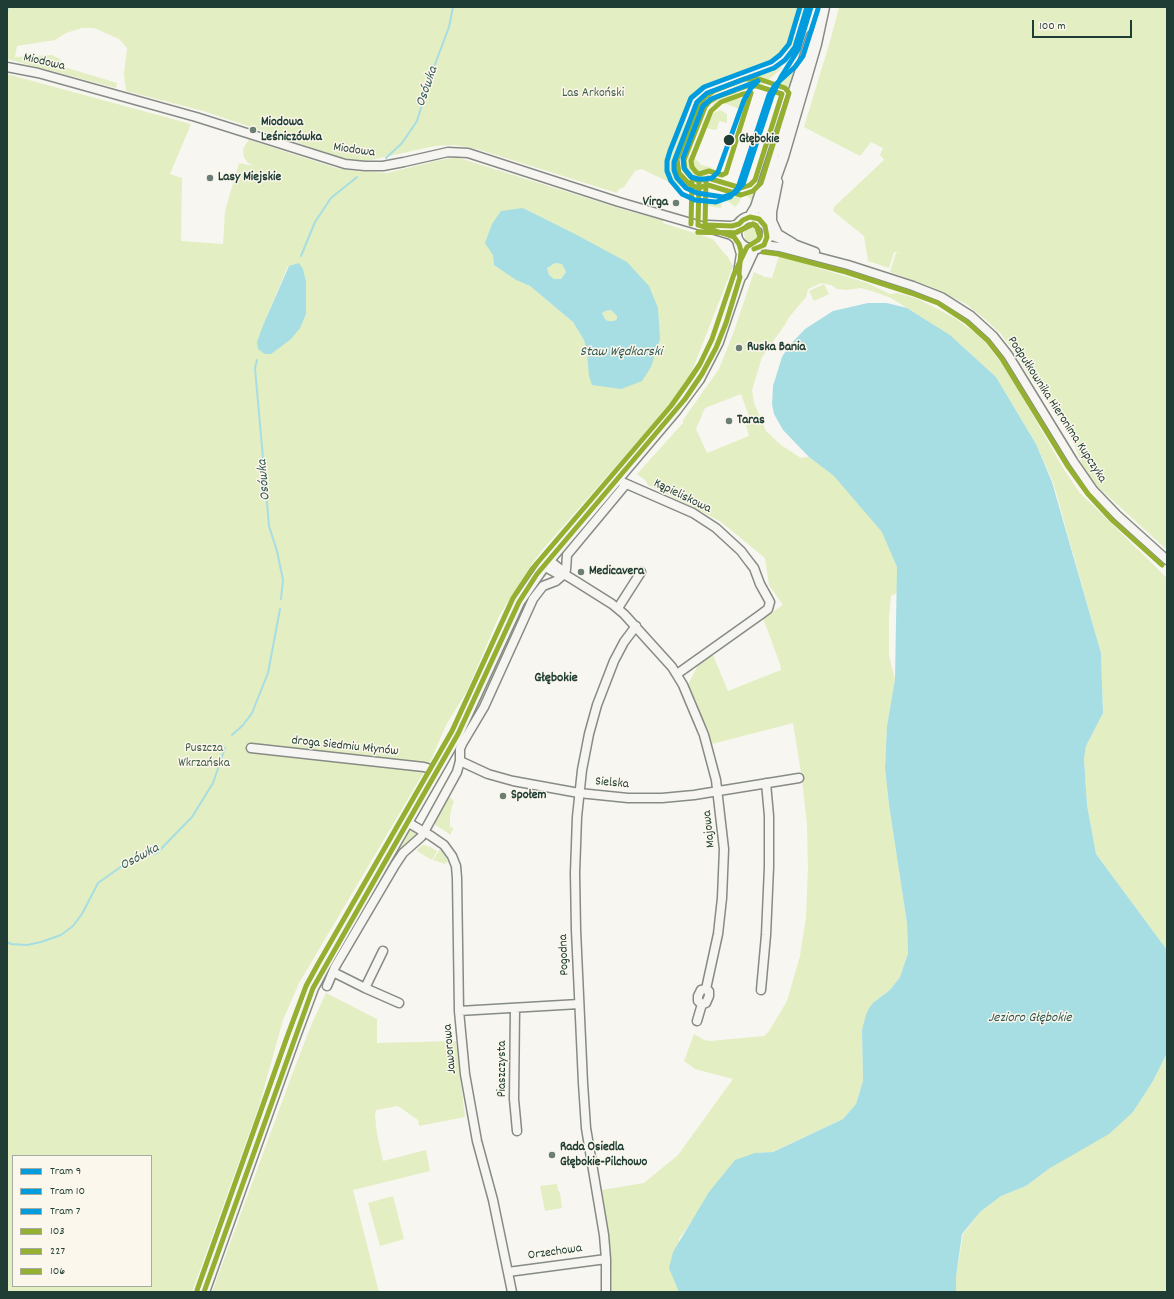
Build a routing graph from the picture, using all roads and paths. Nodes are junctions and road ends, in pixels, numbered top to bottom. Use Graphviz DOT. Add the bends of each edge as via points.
graph roads {
  1 [pos="823,7"];
  2 [pos="7,68"];
  3 [pos="783,157"];
  4 [pos="750,217"];
  5 [pos="763,223"];
  6 [pos="739,224"];
  7 [pos="698,225"];
  8 [pos="767,234"];
  9 [pos="738,241"];
  10 [pos="793,243"];
  11 [pos="764,245"];
  12 [pos="754,249"];
  13 [pos="848,265"];
  14 [pos="740,277"];
  15 [pos="622,482"];
  16 [pos="1167,560"];
  17 [pos="546,563"];
  18 [pos="641,572"];
  19 [pos="564,574"];
  20 [pos="618,608"];
  21 [pos="636,626"];
  22 [pos="676,674"];
  23 [pos="251,748"];
  24 [pos="460,761"];
  25 [pos="437,771"];
  26 [pos="799,778"];
  27 [pos="766,783"];
  28 [pos="718,792"];
  29 [pos="579,793"];
  30 [pos="407,822"];
  31 [pos="424,832"];
  32 [pos="383,951"];
  33 [pos="333,972"];
  34 [pos="327,986"];
  35 [pos="365,988"];
  36 [pos="761,990"];
  37 [pos="399,1003"];
  38 [pos="579,1004"];
  39 [pos="515,1008"];
  40 [pos="459,1011"];
  41 [pos="697,1021"];
  42 [pos="518,1131"];
  43 [pos="606,1259"];
  44 [pos="508,1272"];
  45 [pos="204,1292"];
  46 [pos="512,1292"];
  47 [pos="606,1292"];
  1 -- 3 [label="main road" via="816,44"];
  1 -- 4 [label="main road" via="756,208"];
  2 -- 7 [label="street, Miodowa" via="53,77 203,118 339,163 380,166 444,152 466,152"];
  3 -- 5 [label="main road" via="764,210"];
  3 -- 10 [label="street, Podpułkownika Hieronima Kupczyka" via="772,219 778,234"];
  4 -- 5 [label="main road"];
  4 -- 6 [label="main road"];
  5 -- 8 [label="main road"];
  6 -- 7 [label="street, Miodowa"];
  6 -- 9 [label="main road" via="736,232"];
  7 -- 9 [label="street, Miodowa" via="731,235"];
  8 -- 10 [label="street, Podpułkownika Hieronima Kupczyka"];
  8 -- 11 [label="main road"];
  9 -- 12 [label="main road" via="746,248"];
  9 -- 14 [label="main road" via="742,254"];
  10 -- 13 [label="street, Podpułkownika Hieronima Kupczyka"];
  11 -- 12 [label="main road"];
  11 -- 13 [label="street, Podpułkownika Hieronima Kupczyka"];
  12 -- 14 [label="main road"];
  13 -- 16 [label="street, Podpułkownika Hieronima Kupczyka" via="937,295 963,310 986,329 1008,355 1087,482 1110,508"];
  14 -- 15 [label="main road" via="723,331 705,369"];
  15 -- 17 [label="main road"];
  15 -- 19 [label="street" via="567,555"];
  15 -- 22 [label="street, Kąpieliskowa" via="699,516 716,528 741,551 754,568 770,602 768,609"];
  17 -- 19 [label="street, Majowa" via="556,573"];
  17 -- 25 [label="main road" via="519,602 469,712"];
  18 -- 20 [label="street"];
  19 -- 20 [label="street, Majowa"];
  19 -- 24 [label="street" via="556,581 542,586 533,599 484,707 462,744"];
  20 -- 21 [label="street, Majowa"];
  21 -- 22 [label="street, Majowa" via="667,660"];
  21 -- 29 [label="street, Pogodna" via="618,652 601,692 585,750"];
  22 -- 28 [label="street, Majowa" via="704,735"];
  23 -- 25 [label="street, droga Siedmiu Młynów" via="424,767"];
  24 -- 29 [label="street, Sielska" via="505,779"];
  24 -- 31 [label="street" via="457,772"];
  25 -- 30 [label="main road"];
  26 -- 27 [label="street, Sielska"];
  27 -- 28 [label="street, Sielska"];
  27 -- 36 [label="street" via="769,867"];
  28 -- 29 [label="street, Sielska" via="646,798"];
  28 -- 41 [label="street, Majowa" via="724,849 722,898 716,948 706,988 701,990 698,996 698,1001 702,1004"];
  29 -- 38 [label="street, Pogodna" via="575,873"];
  30 -- 31 [label="street, Jaworowa"];
  30 -- 45 [label="main road" via="330,955 311,993"];
  31 -- 33 [label="street" via="394,865"];
  31 -- 40 [label="street, Jaworowa" via="445,846 456,866"];
  32 -- 35 [label="street"];
  33 -- 34 [label="street"];
  33 -- 35 [label="street"];
  35 -- 37 [label="street"];
  38 -- 39 [label="street"];
  38 -- 43 [label="street, Pogodna" via="586,1128"];
  39 -- 40 [label="street"];
  39 -- 42 [label="street, Piaszczysta" via="514,1099"];
  40 -- 44 [label="street, Jaworowa" via="469,1104"];
  43 -- 44 [label="street, Orzechowa"];
  43 -- 47 [label="street, Pogodna"];
  44 -- 46 [label="street, Jaworowa"];
}
